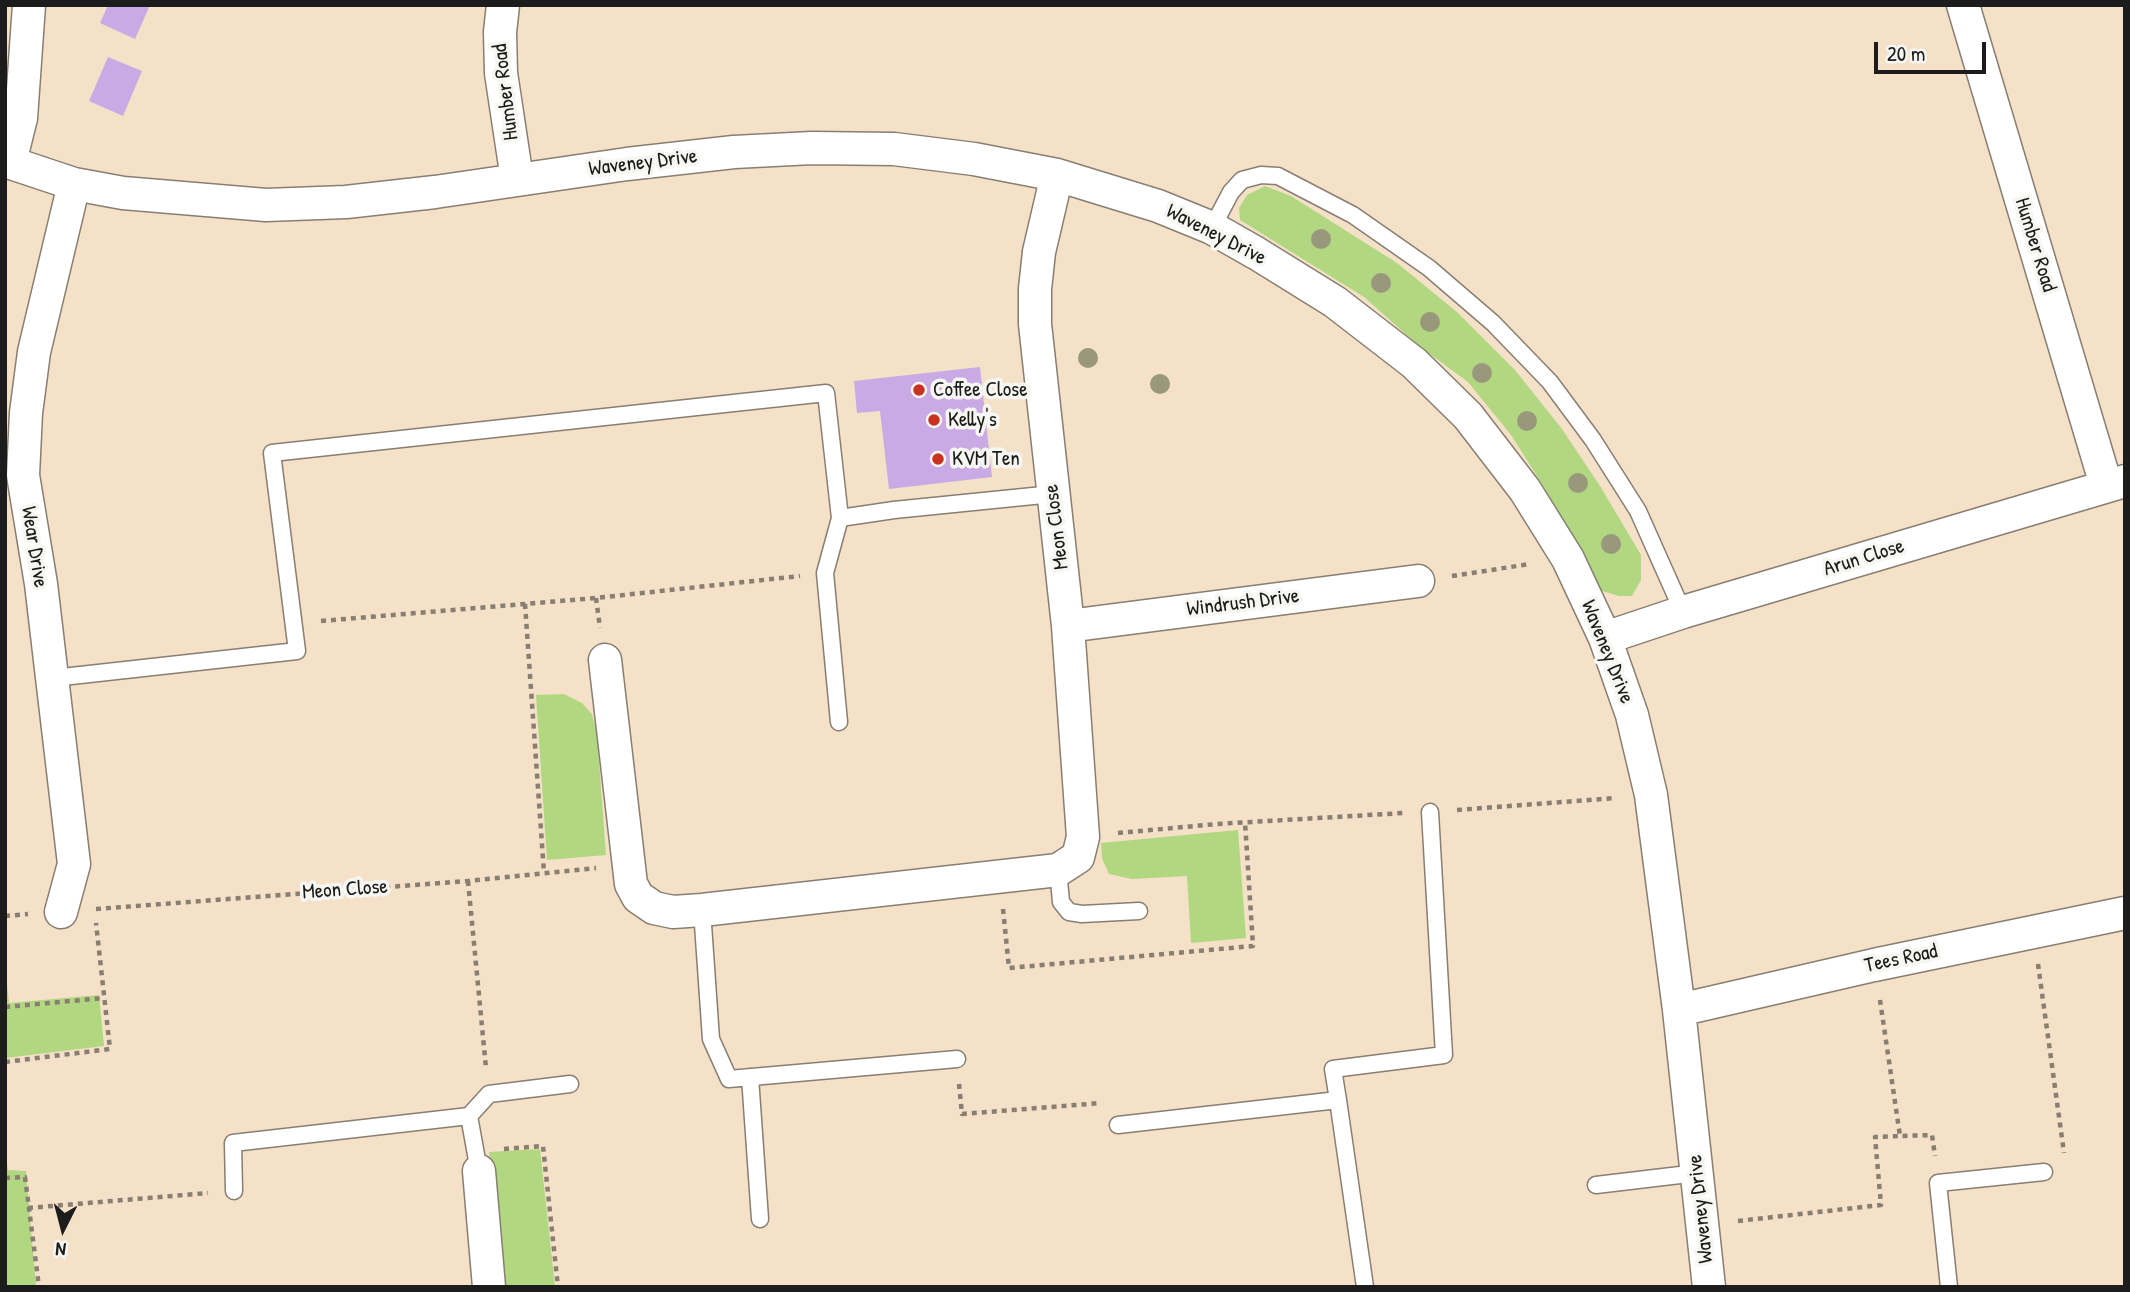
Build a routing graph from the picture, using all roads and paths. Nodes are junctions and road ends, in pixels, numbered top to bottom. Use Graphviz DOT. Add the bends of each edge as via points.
graph roads {
  1 [pos="29,5"];
  2 [pos="503,5"];
  3 [pos="1963,5"];
  4 [pos="7,161"];
  5 [pos="1057,175"];
  6 [pos="517,179"];
  7 [pos="74,184"];
  8 [pos="1212,228"];
  9 [pos="14,476"];
  10 [pos="2116,483"];
  11 [pos="1053,494"];
  12 [pos="840,518"];
  13 [pos="1569,559"];
  14 [pos="825,573"];
  15 [pos="1418,581"];
  16 [pos="525,604"];
  17 [pos="1683,612"];
  18 [pos="293,624"];
  19 [pos="1068,626"];
  20 [pos="1605,638"];
  21 [pos="605,660"];
  22 [pos="52,678"];
  23 [pos="839,722"];
  24 [pos="1651,795"];
  25 [pos="1430,812"];
  26 [pos="1083,837"];
  27 [pos="629,865"];
  28 [pos="1058,870"];
  29 [pos="544,873"];
  30 [pos="468,881"];
  31 [pos="702,910"];
  32 [pos="1139,911"];
  33 [pos="61,912"];
  34 [pos="2125,913"];
  35 [pos="2034,932"];
  36 [pos="1874,965"];
  37 [pos="104,998"];
  38 [pos="5,1007"];
  39 [pos="1679,1010"];
  40 [pos="957,1059"];
  41 [pos="5,1062"];
  42 [pos="750,1077"];
  43 [pos="569,1084"];
  44 [pos="489,1094"];
  45 [pos="1338,1100"];
  46 [pos="469,1116"];
  47 [pos="1118,1125"];
  48 [pos="1900,1136"];
  49 [pos="477,1161"];
  50 [pos="2044,1172"];
  51 [pos="1697,1173"];
  52 [pos="5,1178"];
  53 [pos="1938,1184"];
  54 [pos="1596,1185"];
  55 [pos="234,1191"];
  56 [pos="28,1208"];
  57 [pos="760,1219"];
  58 [pos="1702,1226"];
  59 [pos="39,1287"];
  60 [pos="489,1287"];
  61 [pos="558,1287"];
  62 [pos="1366,1287"];
  63 [pos="1709,1287"];
  64 [pos="1949,1287"];
  1 -- 4 [label="street" via="21,118"];
  2 -- 6 [label="street, Humber Road" via="499,32 502,73"];
  3 -- 10 [label="street, Humber Road"];
  4 -- 7 [label="street, Waveney Drive"];
  5 -- 6 [label="street, Waveney Drive" via="907,151 812,148 734,152"];
  5 -- 8 [label="street, Waveney Drive"];
  5 -- 11 [label="street, Meon Close" via="1035,289"];
  6 -- 7 [label="street, Waveney Drive" via="346,202 266,205 123,193"];
  7 -- 9 [label="street, Wear Drive" via="34,352"];
  8 -- 13 [label="street, Waveney Drive" via="1335,302 1413,362 1468,415"];
  8 -- 17 [label="lane" via="1242,180 1278,176 1353,215 1429,268 1541,372 1586,430 1638,511"];
  9 -- 22 [label="street, Wear Drive" via="41,584"];
  10 -- 17 [label="street, Arun Close"];
  11 -- 12 [label="lane"];
  11 -- 19 [label="street, Meon Close"];
  12 -- 14 [label="lane"];
  12 -- 18 [label="lane" via="826,393 272,453"];
  13 -- 15 [label="path"];
  13 -- 20 [label="street, Waveney Drive"];
  14 -- 16 [label="path"];
  14 -- 23 [label="lane"];
  15 -- 19 [label="street, Windrush Drive"];
  16 -- 18 [label="path"];
  16 -- 29 [label="path"];
  17 -- 20 [label="street, Arun Close"];
  18 -- 22 [label="lane" via="297,650"];
  19 -- 26 [label="street, Meon Close"];
  20 -- 24 [label="street, Waveney Drive" via="1632,715"];
  21 -- 27 [label="street"];
  22 -- 33 [label="street, Wear Drive" via="74,864"];
  24 -- 25 [label="path"];
  24 -- 39 [label="street, Waveney Drive"];
  25 -- 26 [label="path"];
  25 -- 45 [label="lane" via="1444,1055 1333,1069"];
  26 -- 28 [label="street" via="1078,857"];
  27 -- 29 [label="path, Meon Close"];
  27 -- 31 [label="street" via="638,897 654,908"];
  28 -- 31 [label="street"];
  28 -- 32 [label="lane" via="1061,902 1069,912"];
  29 -- 30 [label="path, Meon Close"];
  30 -- 37 [label="path, Meon Close" via="94,909"];
  30 -- 44 [label="path"];
  31 -- 42 [label="lane" via="711,1039 729,1079"];
  34 -- 35 [label="street, Tees Road"];
  35 -- 36 [label="street, Tees Road"];
  35 -- 50 [label="path" via="2066,1169"];
  36 -- 39 [label="street, Tees Road"];
  36 -- 48 [label="path"];
  37 -- 38 [label="path"];
  37 -- 41 [label="path" via="110,1049"];
  39 -- 51 [label="street, Waveney Drive"];
  40 -- 42 [label="lane"];
  40 -- 47 [label="path" via="962,1114 1116,1102"];
  42 -- 57 [label="lane"];
  43 -- 44 [label="lane"];
  44 -- 46 [label="lane"];
  45 -- 47 [label="lane"];
  45 -- 62 [label="lane"];
  46 -- 49 [label="lane"];
  46 -- 55 [label="lane" via="233,1143"];
  48 -- 53 [label="path" via="1932,1135"];
  48 -- 58 [label="path" via="1874,1137 1881,1205"];
  49 -- 60 [label="street"];
  49 -- 61 [label="path" via="543,1146"];
  50 -- 53 [label="lane"];
  51 -- 54 [label="lane"];
  51 -- 58 [label="street, Waveney Drive"];
  52 -- 56 [label="path" via="25,1177"];
  53 -- 64 [label="lane"];
  55 -- 56 [label="path"];
  56 -- 59 [label="path"];
  58 -- 63 [label="street, Waveney Drive"];
}
